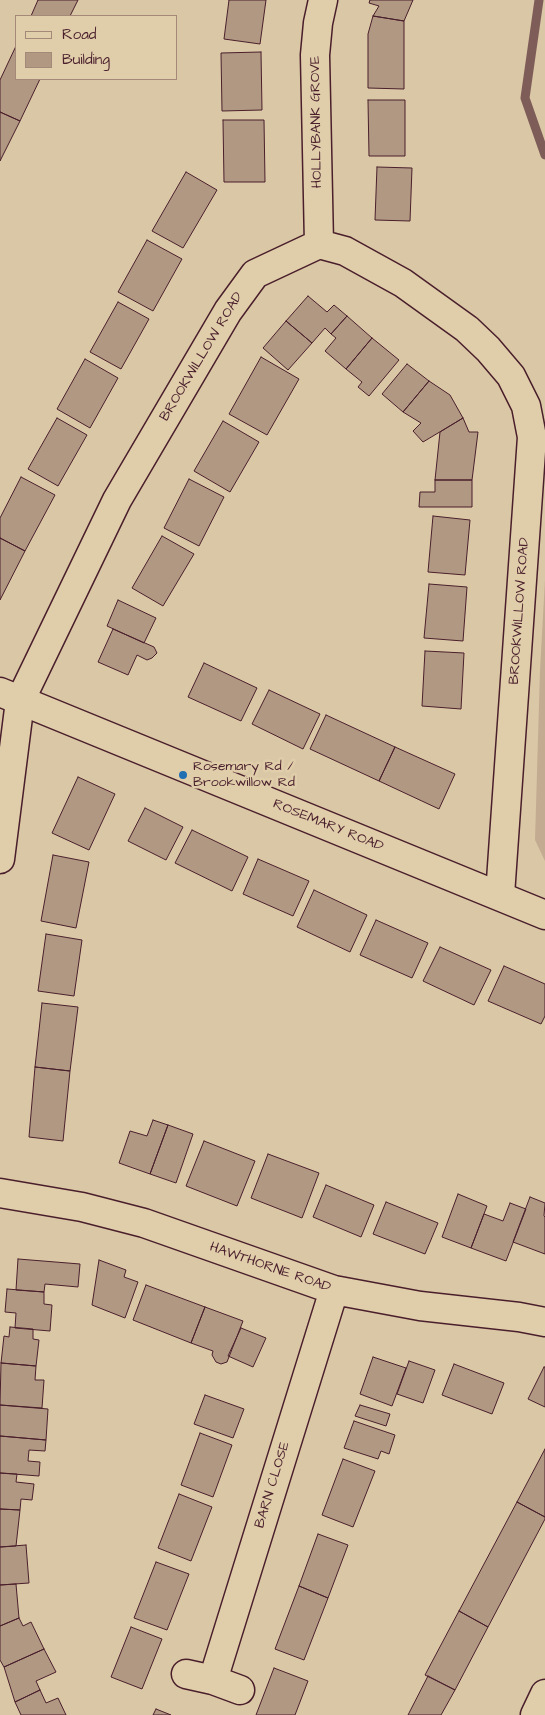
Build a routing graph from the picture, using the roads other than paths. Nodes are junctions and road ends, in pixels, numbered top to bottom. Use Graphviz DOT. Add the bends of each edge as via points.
graph roads {
  1 [pos="323,0"];
  2 [pos="319,244"];
  3 [pos="10,697"];
  4 [pos="0,859"];
  5 [pos="500,896"];
  6 [pos="545,915"];
  7 [pos="0,1193"];
  8 [pos="334,1290"];
  9 [pos="545,1322"];
  10 [pos="186,1674"];
  11 [pos="213,1680"];
  12 [pos="240,1690"];
  13 [pos="545,1694"];
  14 [pos="535,1715"];
  1 -- 2 [label="street, HOLLYBANK GROVE" via="315,55"];
  2 -- 3 [label="street, BROOKWILLOW ROAD" via="255,274 228,311 117,500"];
  2 -- 5 [label="street, BROOKWILLOW ROAD" via="345,251 404,283 467,329 510,376 526,406 532,438"];
  3 -- 4 [label="street, BROOKWILLOW ROAD"];
  3 -- 5 [label="street, ROSEMARY ROAD"];
  5 -- 6 [label="street, ROSEMARY ROAD"];
  7 -- 8 [label="street, HAWTHORNE ROAD" via="144,1223"];
  8 -- 9 [label="street, HAWTHORNE ROAD" via="420,1306"];
  8 -- 11 [label="street, BARN CLOSE"];
  10 -- 11 [label="street"];
  11 -- 12 [label="street"];
  13 -- 14 [label="street"];
}
